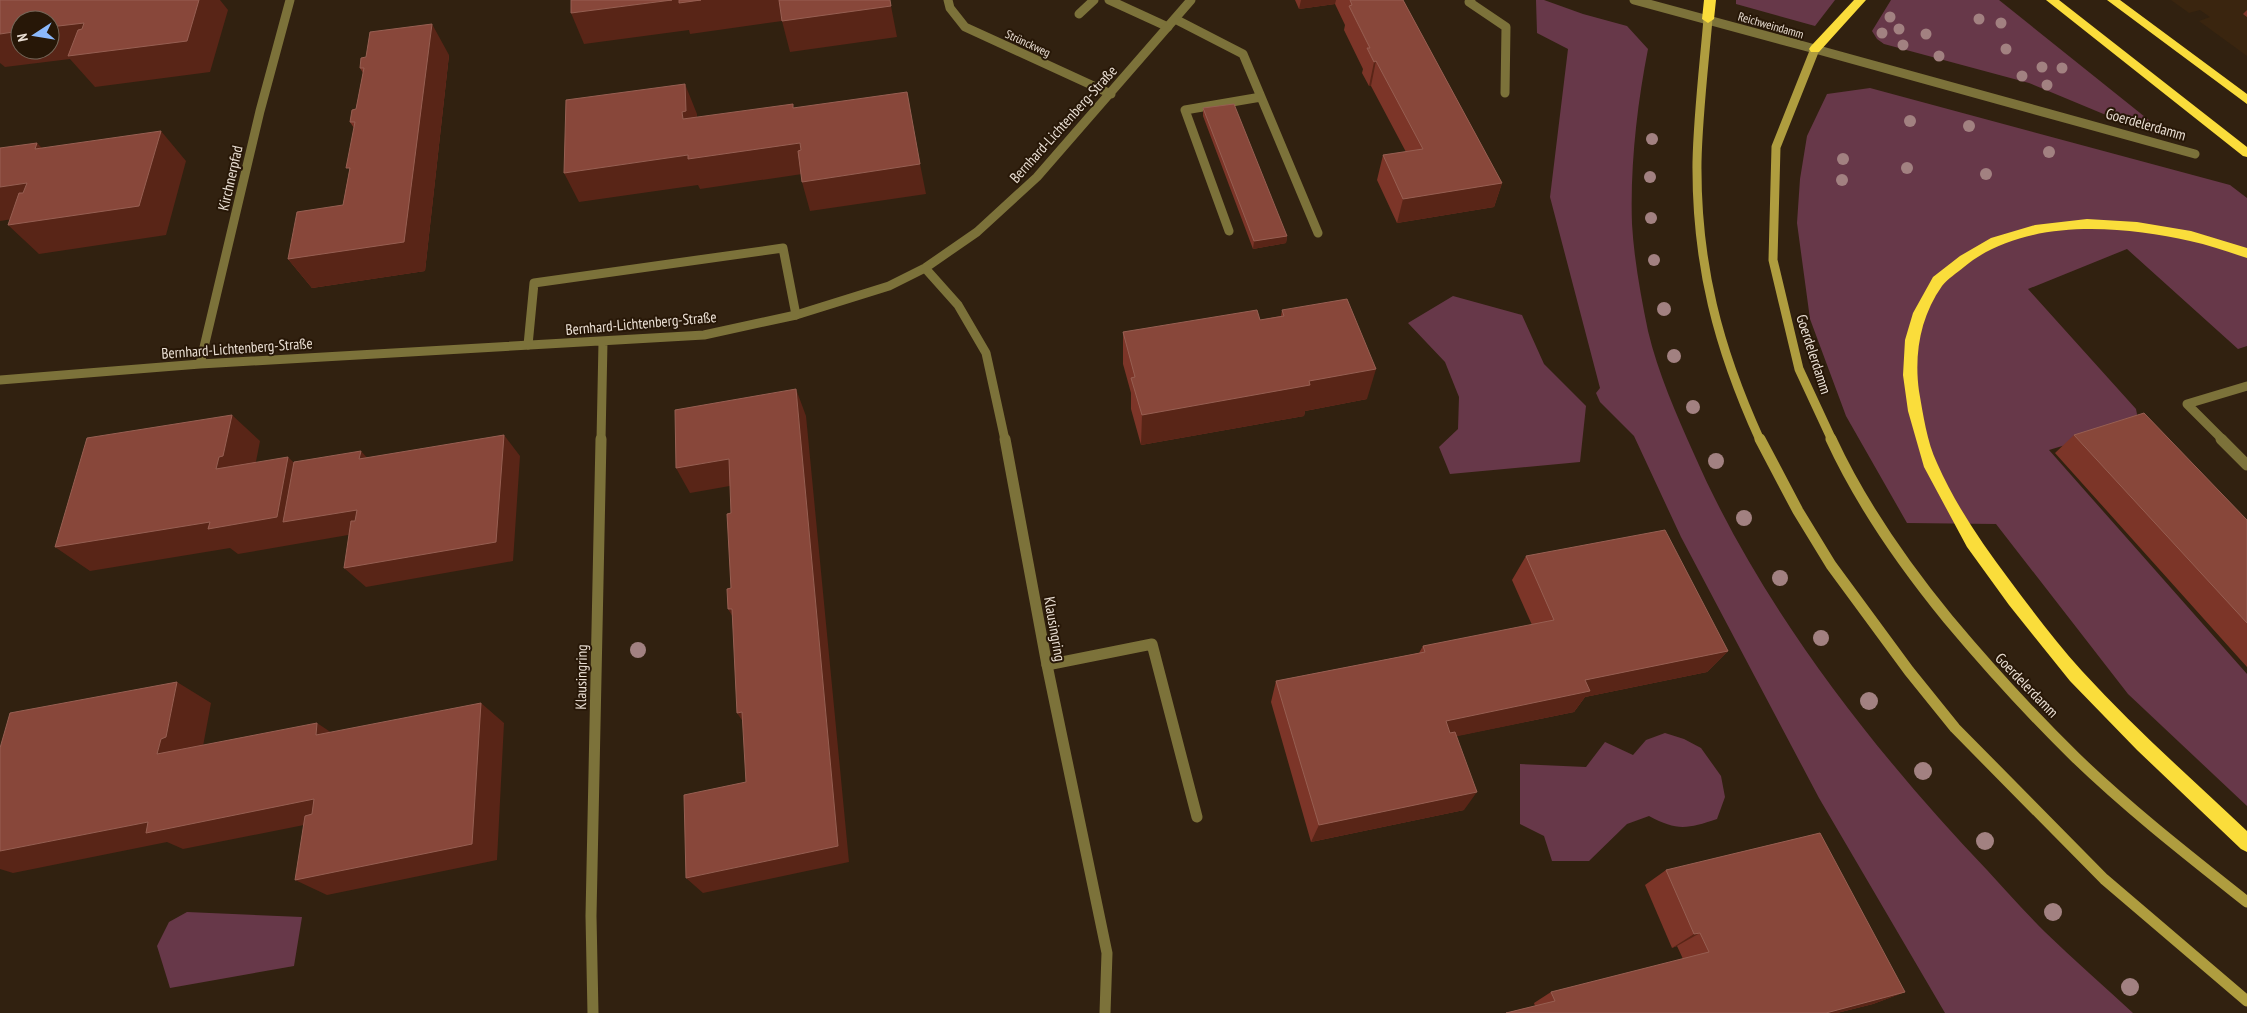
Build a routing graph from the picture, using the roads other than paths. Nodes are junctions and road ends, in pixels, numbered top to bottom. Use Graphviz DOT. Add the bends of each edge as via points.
graph roads {
  1 [pos="290,0"];
  2 [pos="948,0"];
  3 [pos="1094,0"];
  4 [pos="1108,0"];
  5 [pos="1191,0"];
  6 [pos="1471,0"];
  7 [pos="1634,0"];
  8 [pos="1710,0"];
  9 [pos="1860,0"];
  10 [pos="2052,0"];
  11 [pos="2113,0"];
  12 [pos="1079,14"];
  13 [pos="1708,18"];
  14 [pos="1175,19"];
  15 [pos="1168,27"];
  16 [pos="1815,49"];
  17 [pos="1110,94"];
  18 [pos="1505,94"];
  19 [pos="1261,96"];
  20 [pos="2247,100"];
  21 [pos="2247,153"];
  22 [pos="2195,154"];
  23 [pos="1230,230"];
  24 [pos="1318,234"];
  25 [pos="2247,253"];
  26 [pos="925,268"];
  27 [pos="796,315"];
  28 [pos="603,342"];
  29 [pos="528,345"];
  30 [pos="200,364"];
  31 [pos="0,380"];
  32 [pos="2247,386"];
  33 [pos="2247,464"];
  34 [pos="1046,665"];
  35 [pos="1197,817"];
  36 [pos="2247,843"];
  37 [pos="2247,902"];
  38 [pos="2247,1001"];
  39 [pos="592,1013"];
  40 [pos="1106,1013"];
  1 -- 30 [label="street, Kirchnerpfad"];
  2 -- 17 [label="street, Strünckweg" via="950,8 965,27"];
  3 -- 12 [label="street"];
  4 -- 15 [label="street"];
  5 -- 14 [label="street, Bernhard-Lichtenberg-Straße"];
  6 -- 18 [label="street" via="1469,2 1506,27"];
  7 -- 13 [label="street, Reichweindamm"];
  8 -- 13 [label="highway"];
  9 -- 16 [label="highway"];
  10 -- 21 [label="highway"];
  11 -- 20 [label="highway"];
  13 -- 16 [label="street, Reichweindamm"];
  13 -- 38 [label="main road" via="1696,161 1699,228 1708,292 1741,398 1798,512 1837,573 1909,672 1955,728 2104,879"];
  14 -- 15 [label="street, Bernhard-Lichtenberg-Straße"];
  14 -- 19 [label="street" via="1244,54"];
  15 -- 17 [label="street, Bernhard-Lichtenberg-Straße"];
  16 -- 22 [label="street, Goerdelerdamm"];
  16 -- 37 [label="main road, Goerdelerdamm" via="1775,147 1769,198 1774,271 1786,327 1802,382 1835,453 1891,545 1973,652 2070,751 2145,821"];
  17 -- 26 [label="street, Bernhard-Lichtenberg-Straße" via="1037,177 977,232"];
  19 -- 23 [label="street" via="1185,110"];
  19 -- 24 [label="street"];
  25 -- 36 [label="highway" via="2191,236 2137,227 2088,224 2035,230 1996,241 1965,259 1938,281 1920,313 1912,340 1910,375 1915,411 1929,463 1972,542 2076,676 2142,744"];
  26 -- 27 [label="street, Bernhard-Lichtenberg-Straße" via="889,286"];
  26 -- 34 [label="street, Klausingring" via="958,305 986,353"];
  27 -- 28 [label="street, Bernhard-Lichtenberg-Straße" via="704,335"];
  27 -- 29 [label="street" via="783,248 534,283"];
  28 -- 29 [label="street, Bernhard-Lichtenberg-Straße"];
  28 -- 39 [label="street, Klausingring"];
  29 -- 30 [label="street, Bernhard-Lichtenberg-Straße"];
  30 -- 31 [label="street, Bernhard-Lichtenberg-Straße"];
  32 -- 33 [label="street" via="2187,404"];
  34 -- 35 [label="street" via="1152,644"];
  34 -- 40 [label="street, Klausingring" via="1107,953"];
}
